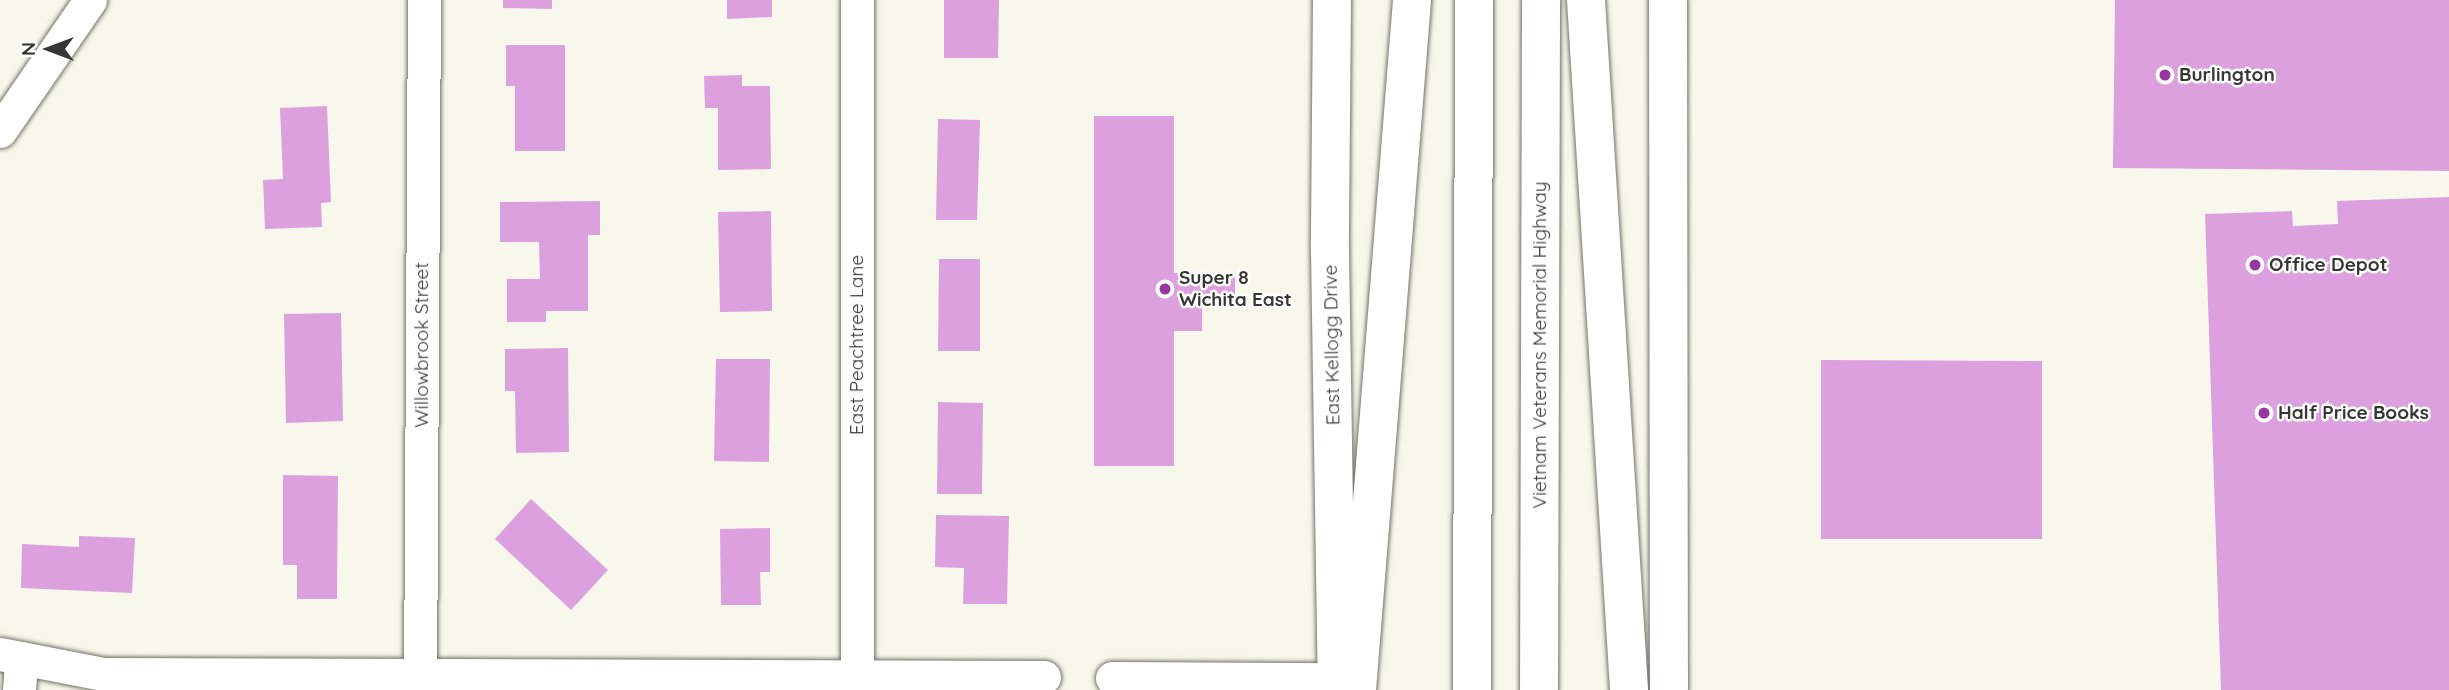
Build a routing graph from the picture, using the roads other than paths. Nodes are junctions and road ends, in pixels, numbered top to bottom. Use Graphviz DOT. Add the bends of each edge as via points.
graph roads {
  1 [pos="90,0"];
  2 [pos="424,0"];
  3 [pos="857,0"];
  4 [pos="1332,0"];
  5 [pos="1412,0"];
  6 [pos="1474,0"];
  7 [pos="1541,0"];
  8 [pos="1586,0"];
  9 [pos="1668,0"];
  10 [pos="0,131"];
  11 [pos="13,667"];
  12 [pos="1044,677"];
  13 [pos="1112,678"];
  14 [pos="420,682"];
  15 [pos="857,684"];
  16 [pos="1343,686"];
  17 [pos="1472,690"];
  18 [pos="1539,690"];
  19 [pos="1629,690"];
  20 [pos="1669,690"];
  1 -- 10 [label="street"];
  2 -- 14 [label="street, Willowbrook Street"];
  3 -- 15 [label="street, East Peachtree Lane"];
  4 -- 16 [label="main road, East Kellogg Drive" via="1330,251"];
  5 -- 16 [label="main road"];
  6 -- 17 [label="main road"];
  7 -- 18 [label="main road, Vietnam Veterans Memorial Highway"];
  8 -- 19 [label="main road"];
  9 -- 20 [label="main road"];
  11 -- 14 [label="street" via="103,674"];
  12 -- 15 [label="street"];
  13 -- 16 [label="street"];
  14 -- 15 [label="street"];
}
